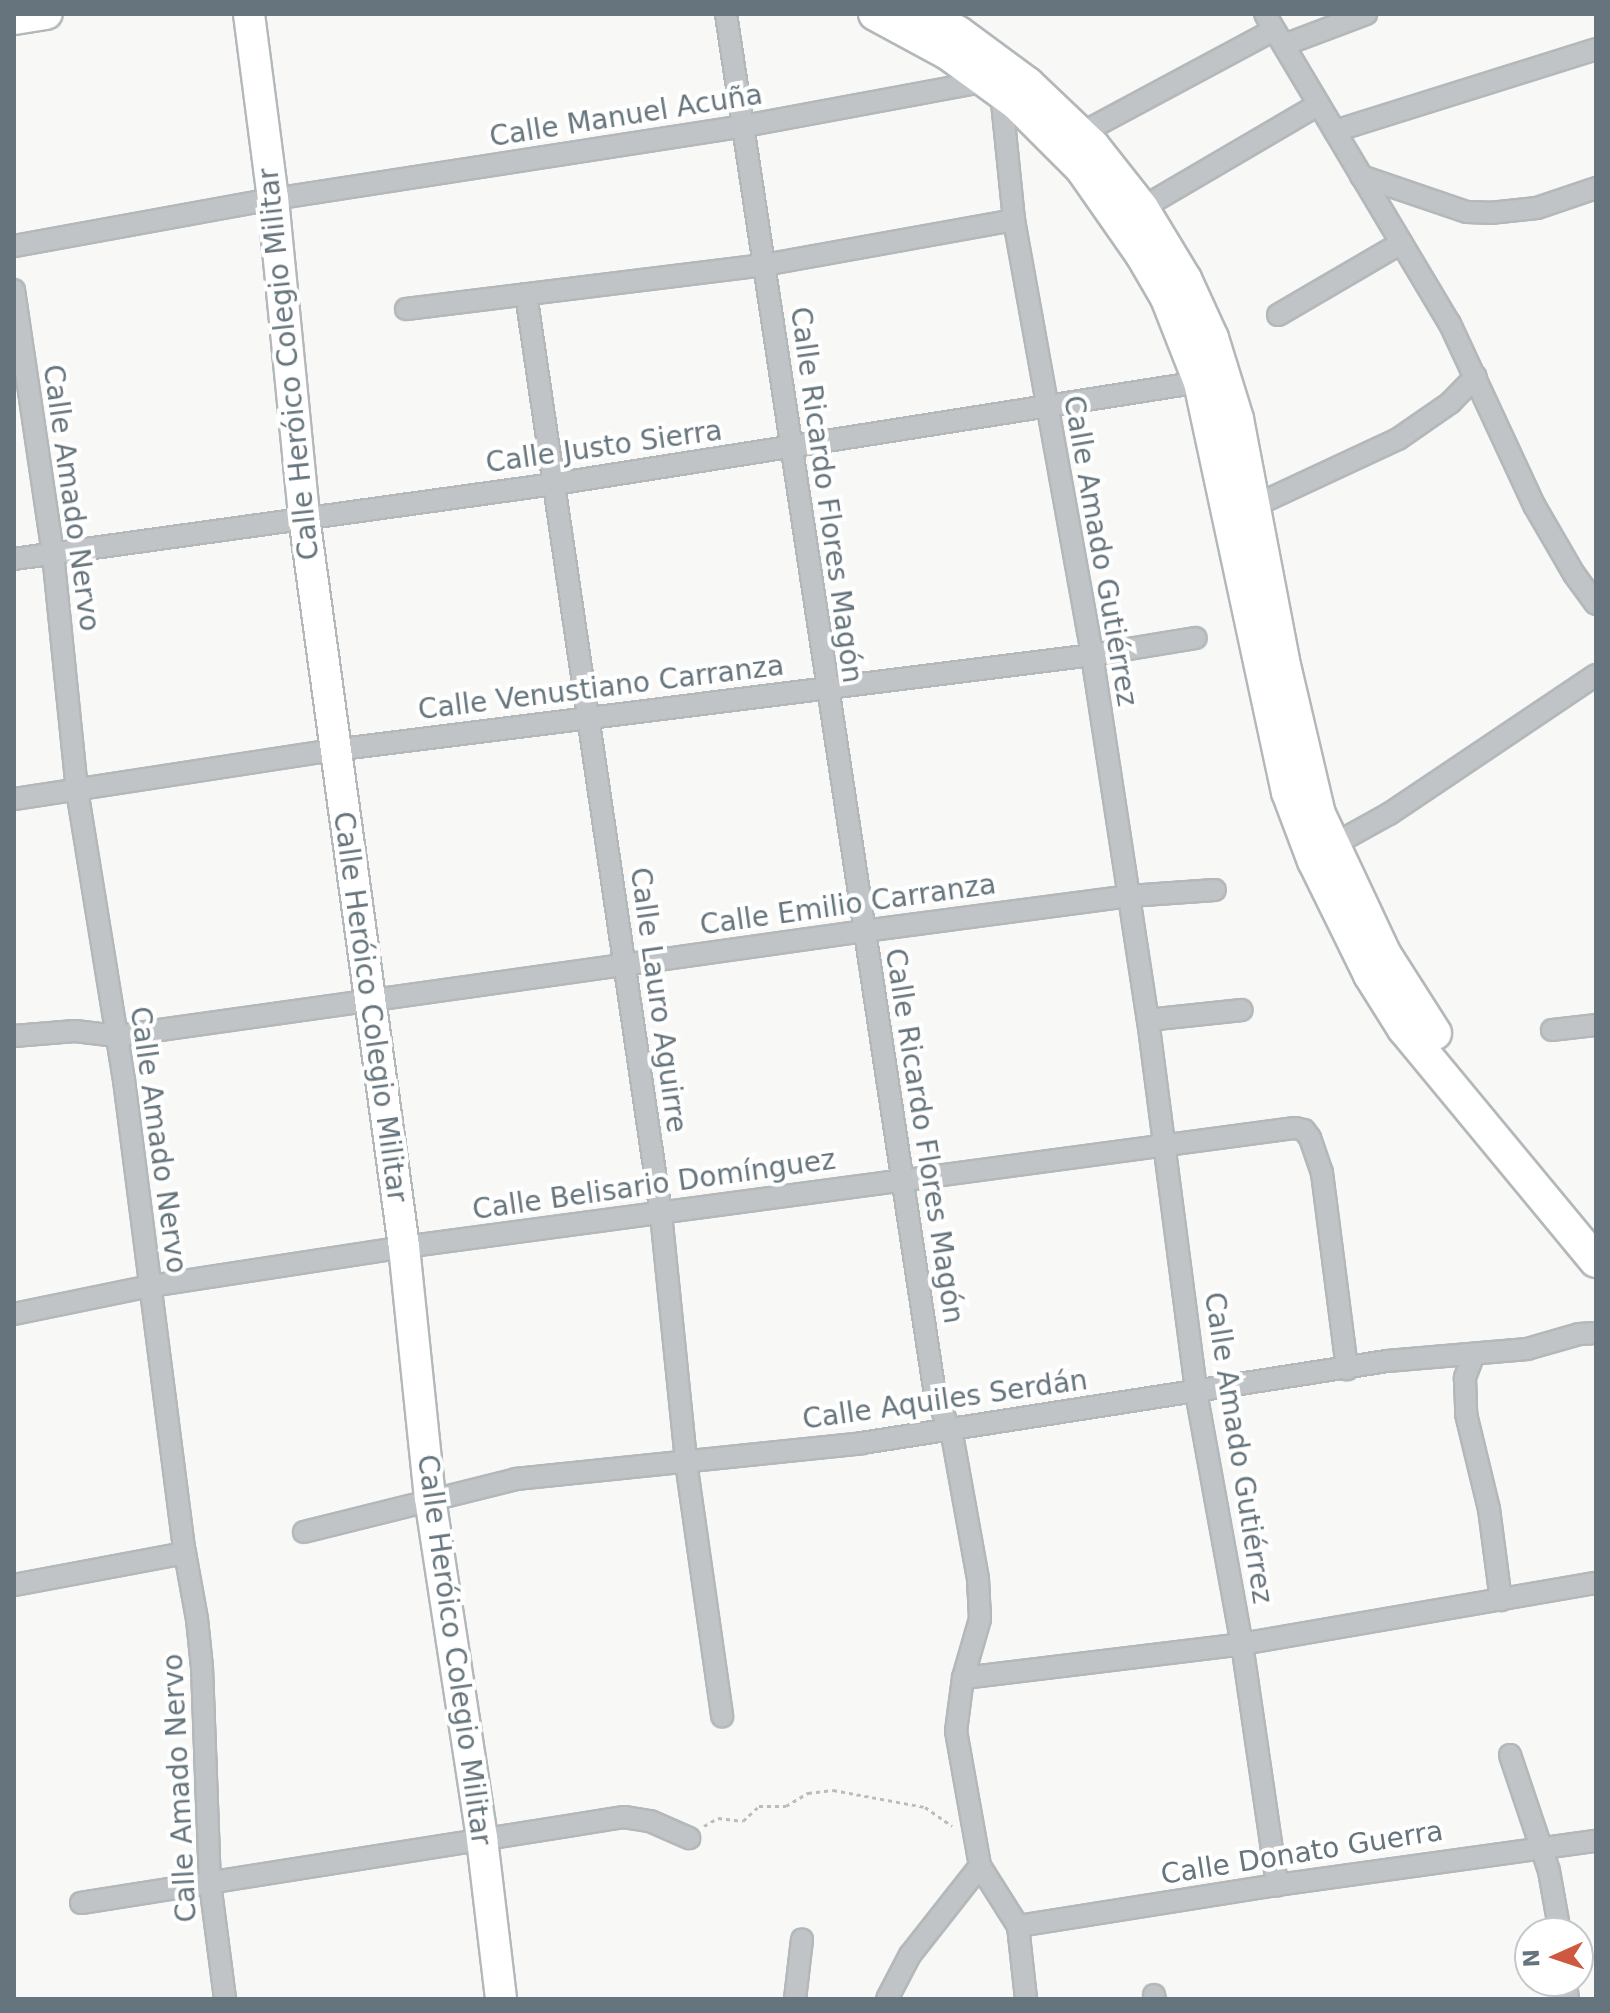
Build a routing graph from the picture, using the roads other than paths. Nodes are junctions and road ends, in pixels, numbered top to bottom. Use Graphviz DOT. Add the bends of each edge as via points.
graph roads {
  1 [pos="47,14"];
  2 [pos="249,14"];
  3 [pos="726,14"];
  4 [pos="875,14"];
  5 [pos="927,14"];
  6 [pos="1366,14"];
  7 [pos="14,19"];
  8 [pos="1274,30"];
  9 [pos="1596,49"];
  10 [pos="994,87"];
  11 [pos="1319,104"];
  12 [pos="744,126"];
  13 [pos="1335,131"];
  14 [pos="1080,134"];
  15 [pos="1361,176"];
  16 [pos="1596,188"];
  17 [pos="273,199"];
  18 [pos="1142,208"];
  19 [pos="1014,220"];
  20 [pos="1401,243"];
  21 [pos="14,246"];
  22 [pos="764,265"];
  23 [pos="526,294"];
  24 [pos="15,298"];
  25 [pos="406,309"];
  26 [pos="1278,315"];
  27 [pos="1476,376"];
  28 [pos="1200,382"];
  29 [pos="1047,409"];
  30 [pos="791,448"];
  31 [pos="554,484"];
  32 [pos="1252,507"];
  33 [pos="304,517"];
  34 [pos="53,554"];
  35 [pos="14,559"];
  36 [pos="1596,604"];
  37 [pos="1196,638"];
  38 [pos="1092,655"];
  39 [pos="1596,675"];
  40 [pos="826,687"];
  41 [pos="589,720"];
  42 [pos="334,750"];
  43 [pos="77,790"];
  44 [pos="14,799"];
  45 [pos="1319,846"];
  46 [pos="1215,890"];
  47 [pos="1129,896"];
  48 [pos="864,931"];
  49 [pos="624,963"];
  50 [pos="369,1001"];
  51 [pos="1241,1010"];
  52 [pos="1148,1020"];
  53 [pos="1596,1025"];
  54 [pos="1552,1030"];
  55 [pos="14,1036"];
  56 [pos="117,1036"];
  57 [pos="1164,1144"];
  58 [pos="901,1179"];
  59 [pos="661,1214"];
  60 [pos="1596,1226"];
  61 [pos="404,1247"];
  62 [pos="1596,1261"];
  63 [pos="150,1286"];
  64 [pos="14,1314"];
  65 [pos="1596,1333"];
  66 [pos="1474,1354"];
  67 [pos="1347,1369"];
  68 [pos="1196,1392"];
  69 [pos="949,1430"];
  70 [pos="686,1462"];
  71 [pos="430,1498"];
  72 [pos="304,1532"];
  73 [pos="185,1553"];
  74 [pos="1596,1583"];
  75 [pos="14,1585"];
  76 [pos="1501,1600"];
  77 [pos="1242,1644"];
  78 [pos="963,1678"];
  79 [pos="722,1716"];
  80 [pos="1510,1755"];
  81 [pos="689,1838"];
  82 [pos="482,1839"];
  83 [pos="1596,1841"];
  84 [pos="1542,1846"];
  85 [pos="980,1866"];
  86 [pos="210,1883"];
  87 [pos="1277,1885"];
  88 [pos="81,1903"];
  89 [pos="1557,1917"];
  90 [pos="1018,1926"];
  91 [pos="802,1939"];
  92 [pos="225,1999"];
  93 [pos="501,1999"];
  94 [pos="795,1999"];
  95 [pos="887,1999"];
  96 [pos="1026,1999"];
  1 -- 7 [label="main road"];
  2 -- 17 [label="main road, Calle Heróico Colegio Militar"];
  3 -- 12 [label="street, Calle Ricardo Flores Magón"];
  4 -- 10 [label="main road" via="949,54"];
  5 -- 14 [label="main road" via="997,60"];
  6 -- 8 [label="street"];
  8 -- 11 [label="street"];
  8 -- 14 [label="street"];
  9 -- 13 [label="street"];
  10 -- 12 [label="street, Calle Manuel Acuña"];
  10 -- 19 [label="street, Calle Amado Gutiérrez"];
  10 -- 28 [label="main road" via="1063,147 1122,222 1167,298"];
  11 -- 13 [label="street"];
  11 -- 18 [label="street"];
  12 -- 17 [label="street, Calle Manuel Acuña"];
  12 -- 22 [label="street, Calle Ricardo Flores Magón"];
  13 -- 15 [label="street"];
  14 -- 18 [label="main road"];
  15 -- 16 [label="street" via="1467,212 1537,208"];
  15 -- 20 [label="street"];
  17 -- 21 [label="street, Calle Manuel Acuña"];
  17 -- 33 [label="main road, Calle Heróico Colegio Militar"];
  18 -- 32 [label="main road" via="1185,279 1212,338 1237,419"];
  19 -- 22 [label="street"];
  19 -- 29 [label="street, Calle Amado Gutiérrez"];
  20 -- 26 [label="street"];
  20 -- 27 [label="street"];
  22 -- 23 [label="street"];
  22 -- 30 [label="street, Calle Ricardo Flores Magón"];
  23 -- 25 [label="street"];
  23 -- 31 [label="street, Calle Lauro Aguirre"];
  24 -- 34 [label="street, Calle Amado Nervo"];
  27 -- 32 [label="street" via="1450,403 1398,439"];
  27 -- 36 [label="street" via="1534,505"];
  28 -- 29 [label="street, Calle Justo Sierra"];
  28 -- 45 [label="main road" via="1285,781"];
  29 -- 30 [label="street, Calle Justo Sierra"];
  29 -- 38 [label="street, Calle Amado Gutiérrez"];
  30 -- 31 [label="street, Calle Justo Sierra"];
  30 -- 40 [label="street, Calle Ricardo Flores Magón"];
  31 -- 33 [label="street, Calle Justo Sierra"];
  31 -- 41 [label="street, Calle Lauro Aguirre"];
  32 -- 45 [label="main road"];
  33 -- 34 [label="street, Calle Justo Sierra"];
  33 -- 42 [label="main road, Calle Heróico Colegio Militar"];
  34 -- 35 [label="street, Calle Justo Sierra"];
  34 -- 43 [label="street, Calle Amado Nervo"];
  37 -- 38 [label="street, Calle Venustiano Carranza"];
  38 -- 40 [label="street, Calle Venustiano Carranza"];
  38 -- 47 [label="street, Calle Amado Gutiérrez"];
  39 -- 45 [label="street" via="1389,814"];
  40 -- 41 [label="street, Calle Venustiano Carranza"];
  40 -- 48 [label="street, Calle Ricardo Flores Magón"];
  41 -- 42 [label="street, Calle Venustiano Carranza"];
  41 -- 49 [label="street, Calle Lauro Aguirre"];
  42 -- 43 [label="street, Calle Venustiano Carranza"];
  42 -- 50 [label="main road, Calle Heróico Colegio Militar"];
  43 -- 44 [label="street, Calle Venustiano Carranza"];
  43 -- 56 [label="street, Calle Amado Nervo"];
  45 -- 60 [label="main road" via="1419,1012"];
  45 -- 62 [label="main road" via="1370,975 1404,1029"];
  46 -- 47 [label="street, Calle Emilio Carranza"];
  47 -- 48 [label="street, Calle Emilio Carranza"];
  47 -- 52 [label="street, Calle Amado Gutiérrez"];
  48 -- 49 [label="street, Calle Emilio Carranza"];
  48 -- 58 [label="street, Calle Ricardo Flores Magón"];
  49 -- 50 [label="street, Calle Emilio Carranza"];
  49 -- 59 [label="street, Calle Lauro Aguirre"];
  50 -- 56 [label="street, Calle Emilio Carranza"];
  50 -- 61 [label="main road, Calle Heróico Colegio Militar"];
  51 -- 52 [label="street"];
  52 -- 57 [label="street, Calle Amado Gutiérrez"];
  53 -- 54 [label="street"];
  55 -- 56 [label="street, Calle Emilio Carranza" via="75,1031"];
  56 -- 63 [label="street, Calle Amado Nervo"];
  57 -- 58 [label="street, Calle Belisario Domínguez"];
  57 -- 67 [label="street, Calle Belisario Domínguez" via="1304,1130 1315,1151 1329,1211"];
  57 -- 68 [label="street, Calle Amado Gutiérrez"];
  58 -- 59 [label="street, Calle Belisario Domínguez"];
  58 -- 69 [label="street, Calle Ricardo Flores Magón" via="934,1388"];
  59 -- 61 [label="street, Calle Belisario Domínguez"];
  59 -- 70 [label="street, Calle Lauro Aguirre"];
  61 -- 63 [label="street, Calle Belisario Domínguez"];
  61 -- 71 [label="main road, Calle Heróico Colegio Militar"];
  63 -- 64 [label="street, Calle Belisario Domínguez"];
  63 -- 73 [label="street, Calle Amado Nervo"];
  65 -- 66 [label="street, Calle Aquiles Serdán" via="1527,1349"];
  66 -- 67 [label="street, Calle Aquiles Serdán"];
  66 -- 76 [label="street" via="1465,1378 1466,1414 1489,1509"];
  67 -- 68 [label="street, Calle Aquiles Serdán"];
  68 -- 69 [label="street, Calle Aquiles Serdán"];
  68 -- 77 [label="street, Calle Amado Gutiérrez"];
  69 -- 70 [label="street, Calle Aquiles Serdán"];
  69 -- 78 [label="street, Calle Ricardo Flores Magón" via="980,1600 976,1641"];
  70 -- 71 [label="street, Calle Aquiles Serdán" via="573,1471"];
  70 -- 79 [label="street, Calle Lauro Aguirre"];
  71 -- 72 [label="street, Calle Aquiles Serdán"];
  71 -- 82 [label="main road, Calle Heróico Colegio Militar"];
  73 -- 75 [label="street"];
  73 -- 86 [label="street, Calle Amado Nervo" via="202,1667"];
  74 -- 76 [label="street"];
  76 -- 77 [label="street"];
  77 -- 78 [label="street"];
  77 -- 87 [label="street, Calle Amado Gutiérrez"];
  78 -- 85 [label="street, Calle Ricardo Flores Magón" via="956,1731"];
  80 -- 84 [label="street"];
  81 -- 82 [label="street" via="650,1821 624,1817"];
  82 -- 86 [label="street"];
  82 -- 93 [label="main road, Calle Heróico Colegio Militar"];
  83 -- 84 [label="street, Calle Donato Guerra"];
  84 -- 87 [label="street, Calle Donato Guerra"];
  84 -- 89 [label="street"];
  85 -- 90 [label="street, Calle Ricardo Flores Magón"];
  85 -- 95 [label="street" via="910,1955"];
  86 -- 88 [label="street"];
  86 -- 92 [label="street, Calle Amado Nervo"];
  87 -- 90 [label="street, Calle Donato Guerra"];
  90 -- 96 [label="street, Calle Ricardo Flores Magón"];
  91 -- 94 [label="street"];
}
